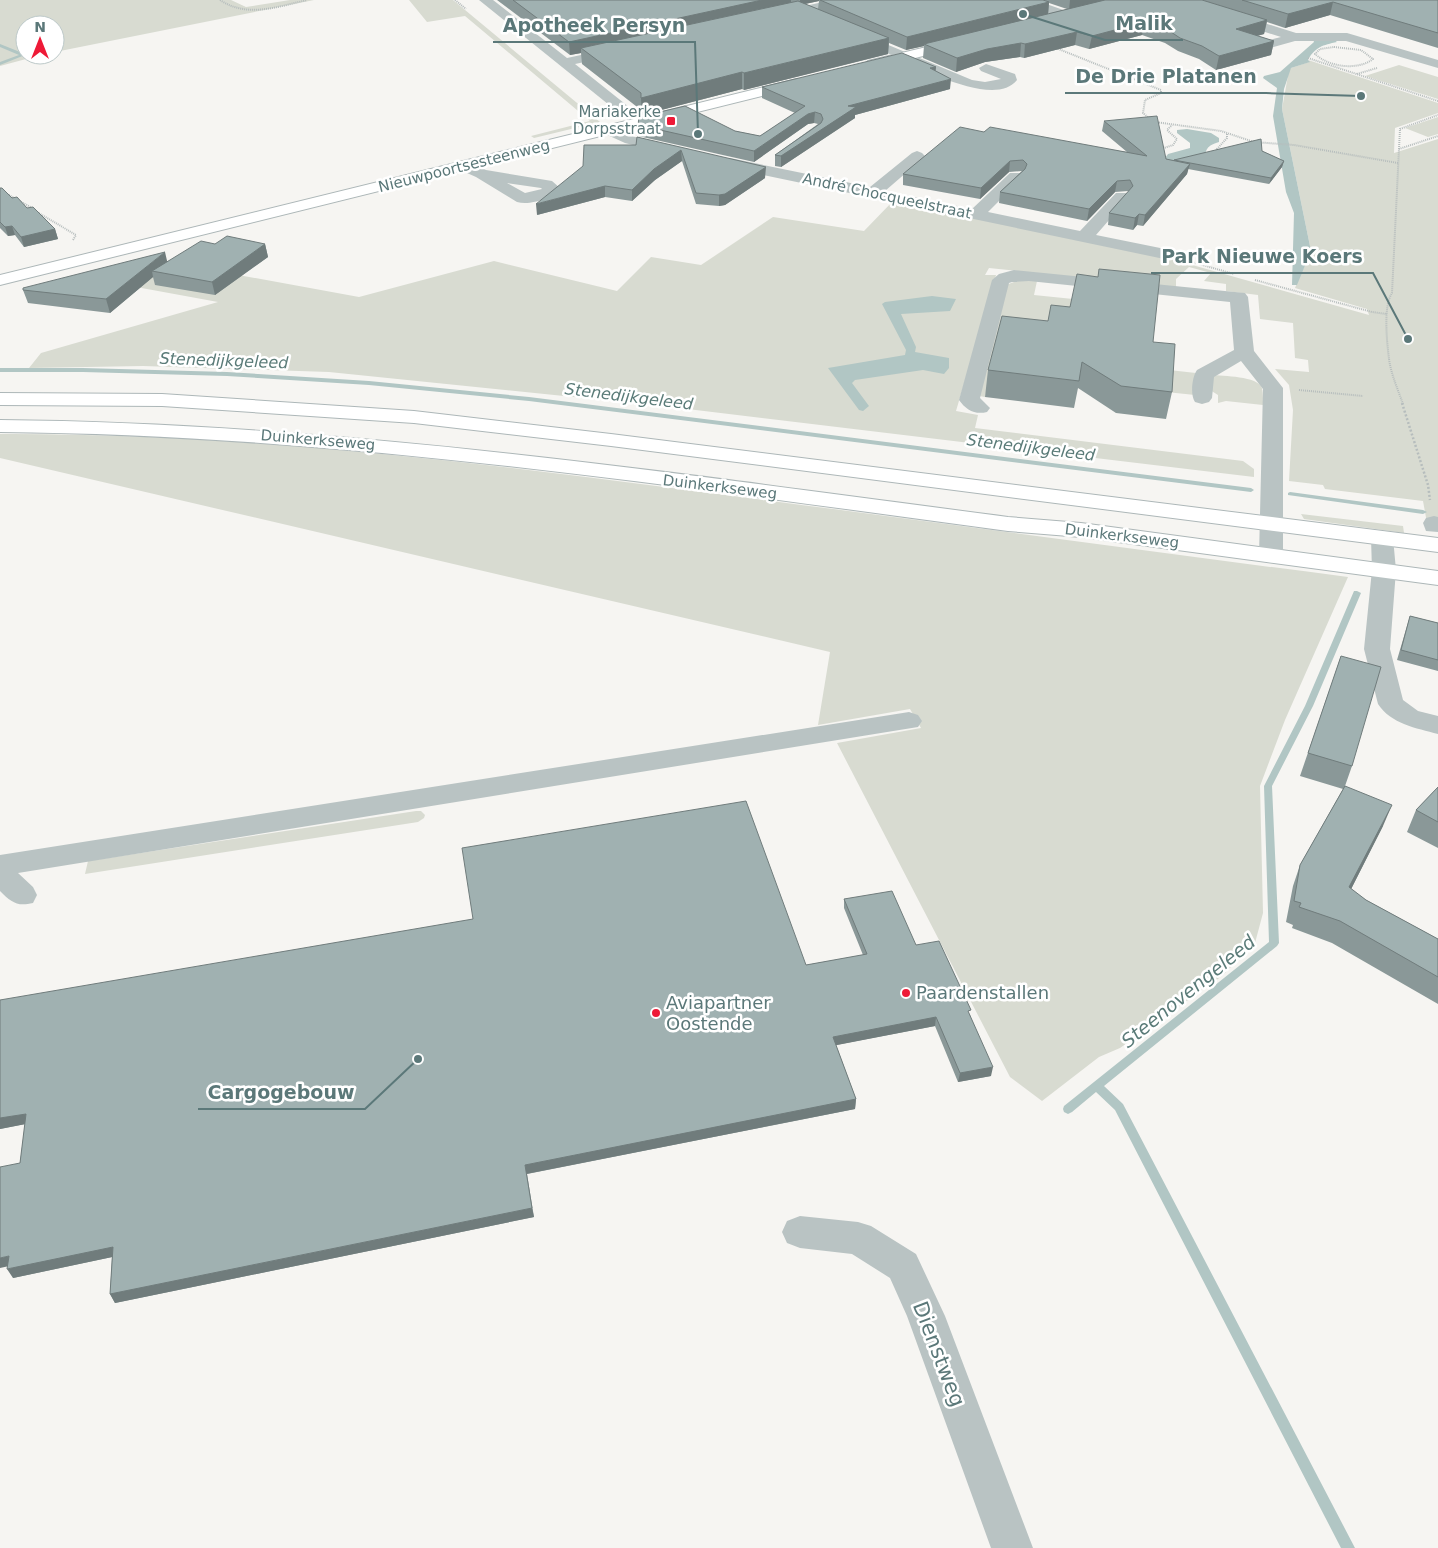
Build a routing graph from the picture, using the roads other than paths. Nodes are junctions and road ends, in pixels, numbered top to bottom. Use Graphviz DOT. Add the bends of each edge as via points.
graph roads {
  1 [pos="489,0"];
  2 [pos="848,0"];
  3 [pos="1023,0"];
  4 [pos="1178,0"];
  5 [pos="781,3"];
  6 [pos="798,11"];
  7 [pos="1072,15"];
  8 [pos="815,18"];
  9 [pos="760,19"];
  10 [pos="1049,21"];
  11 [pos="1264,27"];
  12 [pos="841,29"];
  13 [pos="1238,35"];
  14 [pos="1295,37"];
  15 [pos="972,40"];
  16 [pos="1266,45"];
  17 [pos="629,49"];
  18 [pos="905,56"];
  19 [pos="563,63"];
  20 [pos="1438,64"];
  21 [pos="932,68"];
  22 [pos="856,69"];
  23 [pos="809,80"];
  24 [pos="639,122"];
  25 [pos="608,130"];
  26 [pos="684,153"];
  27 [pos="917,156"];
  28 [pos="774,158"];
  29 [pos="712,159"];
  30 [pos="463,166"];
  31 [pos="758,169"];
  32 [pos="482,174"];
  33 [pos="1016,176"];
  34 [pos="873,193"];
  35 [pos="1122,196"];
  36 [pos="975,215"];
  37 [pos="1084,238"];
  38 [pos="1169,255"];
  39 [pos="0,280"];
  40 [pos="1244,352"];
  41 [pos="0,394"];
  42 [pos="68,398"];
  43 [pos="1202,398"];
  44 [pos="0,399"];
  45 [pos="980,408"];
  46 [pos="0,426"];
  47 [pos="1271,514"];
  48 [pos="1436,532"];
  49 [pos="1382,538"];
  50 [pos="1272,556"];
  51 [pos="1384,570"];
  52 [pos="1438,578"];
  53 [pos="909,721"];
  54 [pos="1438,724"];
  55 [pos="0,865"];
  56 [pos="0,873"];
  57 [pos="22,895"];
  58 [pos="800,1232"];
  59 [pos="1012,1548"];
  1 -- 19 [label="street"];
  2 -- 6 [label="street"];
  3 -- 7 [label="street"];
  4 -- 11 [label="street"];
  5 -- 6 [label="street"];
  6 -- 8 [label="street"];
  6 -- 9 [label="street"];
  7 -- 10 [label="main road"];
  11 -- 13 [label="street"];
  11 -- 14 [label="street"];
  12 -- 18 [label="street"];
  14 -- 16 [label="street"];
  14 -- 20 [label="street" via="1348,37"];
  15 -- 18 [label="main road"];
  17 -- 19 [label="street"];
  18 -- 21 [label="street"];
  18 -- 22 [label="main road"];
  19 -- 24 [label="street"];
  21 -- 21 [label="street" via="972,84 994,86 1010,80 990,64 962,70"];
  23 -- 24 [label="main road, Nieuwpoortsesteenweg"];
  24 -- 25 [label="main road, Nieuwpoortsesteenweg"];
  25 -- 26 [label="street" via="630,140"];
  25 -- 30 [label="main road, Nieuwpoortsesteenweg"];
  27 -- 34 [label="street"];
  28 -- 31 [label="street"];
  29 -- 31 [label="street, André Chocqueelstraat"];
  30 -- 32 [label="street"];
  30 -- 39 [label="main road, Nieuwpoortsesteenweg"];
  31 -- 34 [label="street, André Chocqueelstraat"];
  33 -- 36 [label="street"];
  34 -- 36 [label="street, André Chocqueelstraat"];
  35 -- 37 [label="street"];
  36 -- 37 [label="street, André Chocqueelstraat"];
  37 -- 38 [label="street, André Chocqueelstraat"];
  40 -- 43 [label="street" via="1204,374"];
  40 -- 45 [label="street" via="1239,298 1020,275 1006,277 1000,280 969,400"];
  40 -- 47 [label="street" via="1273,388"];
  41 -- 42 [label="main road"];
  42 -- 44 [label="main road, Duinkerkseweg"];
  42 -- 47 [label="main road, Duinkerkseweg" via="232,404 414,417"];
  46 -- 50 [label="main road, Duinkerkseweg" via="134,428 361,443"];
  47 -- 49 [label="main road, Duinkerkseweg"];
  47 -- 50 [label="street"];
  48 -- 49 [label="main road, Duinkerkseweg"];
  49 -- 51 [label="street"];
  50 -- 51 [label="main road, Duinkerkseweg"];
  51 -- 52 [label="main road, Duinkerkseweg"];
  51 -- 54 [label="street" via="1378,649 1392,704 1409,717"];
  53 -- 55 [label="street"];
  56 -- 57 [label="street"];
  58 -- 59 [label="street, Dienstweg" via="858,1238 903,1266 926,1316"];
}
